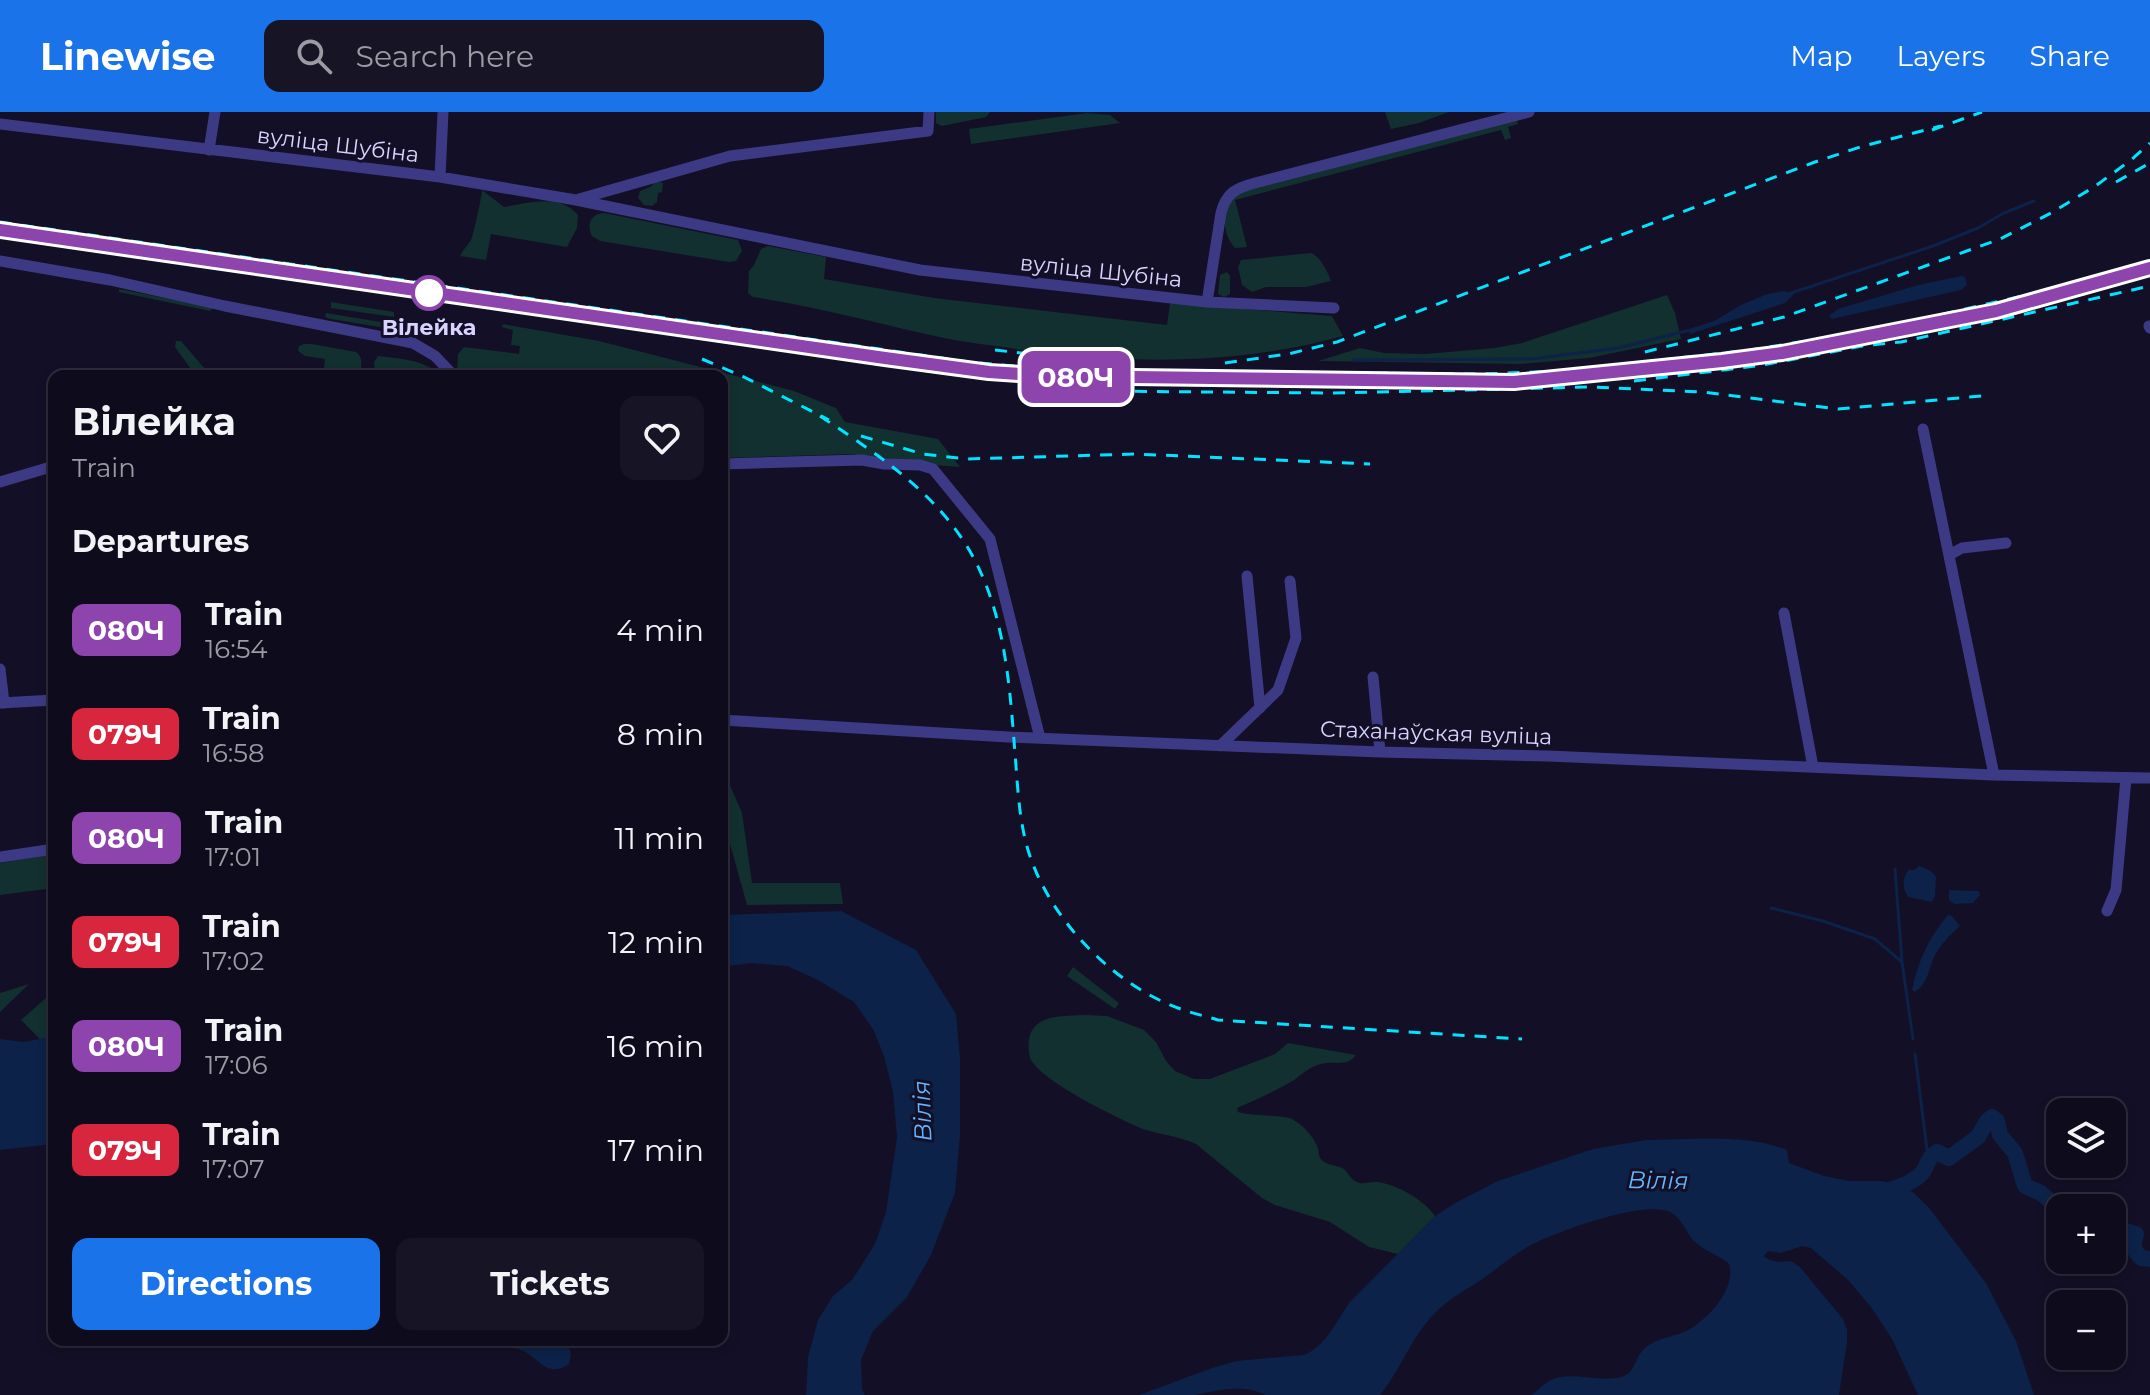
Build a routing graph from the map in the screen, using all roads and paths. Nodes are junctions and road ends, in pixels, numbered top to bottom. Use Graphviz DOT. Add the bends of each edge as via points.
graph roads {
  1 [pos="215,112"];
  2 [pos="443,112"];
  3 [pos="929,112"];
  4 [pos="1529,112"];
  5 [pos="0,124"];
  6 [pos="209,150"];
  7 [pos="440,177"];
  8 [pos="576,200"];
  9 [pos="0,261"];
  10 [pos="1207,302"];
  11 [pos="1334,308"];
  12 [pos="448,370"];
  13 [pos="1923,429"];
  14 [pos="728,464"];
  15 [pos="48,468"];
  16 [pos="0,482"];
  17 [pos="2006,543"];
  18 [pos="1949,555"];
  19 [pos="1247,576"];
  20 [pos="1290,581"];
  21 [pos="1784,613"];
  22 [pos="0,669"];
  23 [pos="1373,677"];
  24 [pos="48,700"];
  25 [pos="2,703"];
  26 [pos="1260,708"];
  27 [pos="728,720"];
  28 [pos="1040,738"];
  29 [pos="1220,746"];
  30 [pos="1380,752"];
  31 [pos="1813,767"];
  32 [pos="1994,775"];
  33 [pos="2126,778"];
  34 [pos="2150,778"];
  35 [pos="48,850"];
  36 [pos="0,857"];
  37 [pos="2107,911"];
  1 -- 6 [label="street"];
  2 -- 7 [label="street"];
  3 -- 8 [label="street, вуліца Шубіна" via="928,131 730,156"];
  4 -- 10 [label="street, вуліца Шубіна" via="1239,187 1221,213"];
  5 -- 6 [label="street, вуліца Шубіна"];
  6 -- 7 [label="street, вуліца Шубіна"];
  7 -- 8 [label="street, вуліца Шубіна"];
  8 -- 10 [label="street, вуліца Шубіна" via="920,270"];
  9 -- 12 [label="street" via="413,343"];
  10 -- 11 [label="street"];
  13 -- 18 [label="street"];
  14 -- 28 [label="street" via="862,460 933,469 990,539"];
  15 -- 16 [label="street"];
  17 -- 18 [label="street" via="1962,548"];
  18 -- 32 [label="street"];
  19 -- 26 [label="street"];
  20 -- 26 [label="street" via="1296,638 1278,690"];
  21 -- 31 [label="street"];
  22 -- 25 [label="street"];
  23 -- 30 [label="street"];
  24 -- 25 [label="street"];
  26 -- 29 [label="street"];
  27 -- 28 [label="street, Стаханаўская вуліца"];
  28 -- 29 [label="street, Стаханаўская вуліца"];
  29 -- 30 [label="street, Стаханаўская вуліца"];
  30 -- 31 [label="street, Стаханаўская вуліца"];
  31 -- 32 [label="street, Стаханаўская вуліца"];
  32 -- 33 [label="street, Стаханаўская вуліца"];
  33 -- 34 [label="street, Стаханаўская вуліца"];
  33 -- 37 [label="street" via="2116,890"];
  35 -- 36 [label="street"];
}
